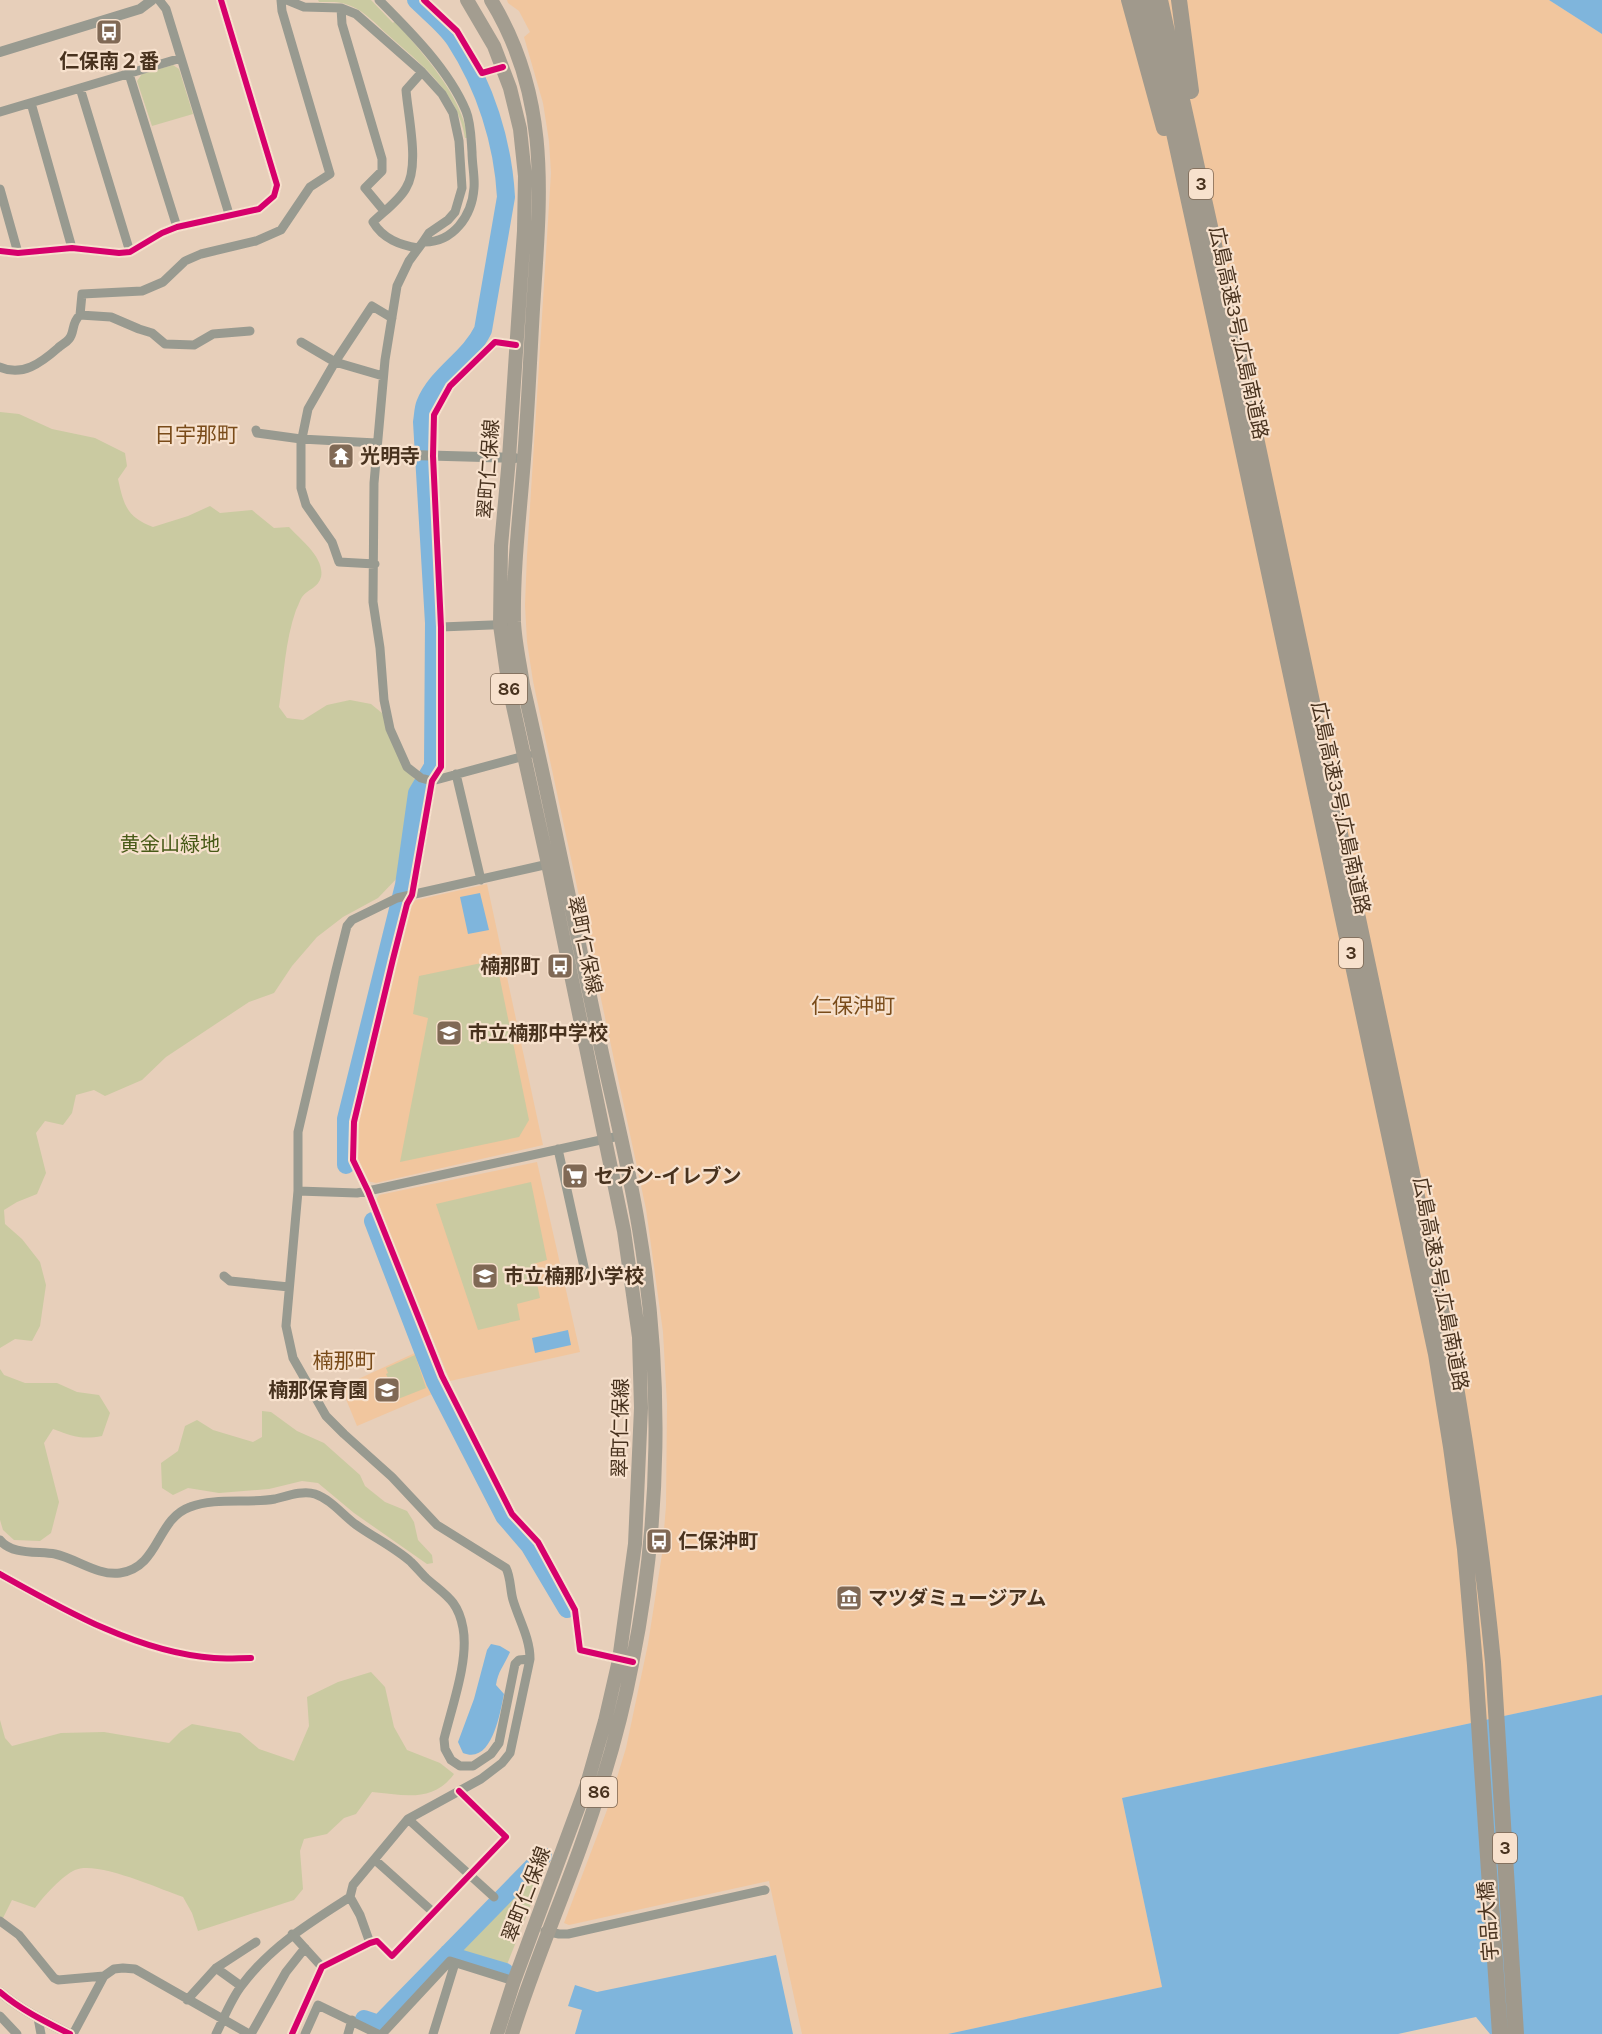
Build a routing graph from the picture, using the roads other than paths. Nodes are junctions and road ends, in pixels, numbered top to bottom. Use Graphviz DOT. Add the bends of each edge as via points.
graph roads {
  1 [pos="152,0"];
  2 [pos="159,0"];
  3 [pos="220,0"];
  4 [pos="281,0"];
  5 [pos="286,0"];
  6 [pos="379,0"];
  7 [pos="424,0"];
  8 [pos="467,0"];
  9 [pos="491,0"];
  10 [pos="1129,0"];
  11 [pos="1145,0"];
  12 [pos="1160,0"];
  13 [pos="1179,0"];
  14 [pos="341,8"];
  15 [pos="0,52"];
  16 [pos="181,58"];
  17 [pos="503,67"];
  18 [pos="422,72"];
  19 [pos="129,74"];
  20 [pos="80,88"];
  21 [pos="31,103"];
  22 [pos="0,112"];
  23 [pos="0,189"];
  24 [pos="384,211"];
  25 [pos="229,214"];
  26 [pos="177,227"];
  27 [pos="421,245"];
  28 [pos="1199,246"];
  29 [pos="72,248"];
  30 [pos="0,250"];
  31 [pos="130,252"];
  32 [pos="18,253"];
  33 [pos="80,315"];
  34 [pos="392,318"];
  35 [pos="250,331"];
  36 [pos="301,342"];
  37 [pos="516,345"];
  38 [pos="335,362"];
  39 [pos="0,367"];
  40 [pos="1241,367"];
  41 [pos="384,376"];
  42 [pos="256,430"];
  43 [pos="302,439"];
  44 [pos="376,449"];
  45 [pos="427,456"];
  46 [pos="509,458"];
  47 [pos="524,458"];
  48 [pos="375,564"];
  49 [pos="514,624"];
  50 [pos="500,625"];
  51 [pos="441,627"];
  52 [pos="538,753"];
  53 [pos="524,756"];
  54 [pos="456,774"];
  55 [pos="431,781"];
  56 [pos="555,862"];
  57 [pos="481,880"];
  58 [pos="405,896"];
  59 [pos="620,1136"];
  60 [pos="605,1139"];
  61 [pos="558,1149"];
  62 [pos="298,1191"];
  63 [pos="368,1191"];
  64 [pos="629,1267"];
  65 [pos="224,1276"];
  66 [pos="586,1276"];
  67 [pos="567,1281"];
  68 [pos="290,1287"];
  69 [pos="639,1481"];
  70 [pos="654,1482"];
  71 [pos="0,1540"];
  72 [pos="0,1574"];
  73 [pos="251,1658"];
  74 [pos="530,1659"];
  75 [pos="626,1661"];
  76 [pos="1493,1662"];
  77 [pos="1475,1665"];
  78 [pos="459,1791"];
  79 [pos="408,1819"];
  80 [pos="375,1860"];
  81 [pos="558,1864"];
  82 [pos="572,1869"];
  83 [pos="470,1875"];
  84 [pos="765,1890"];
  85 [pos="350,1897"];
  86 [pos="494,1897"];
  87 [pos="433,1912"];
  88 [pos="0,1921"];
  89 [pos="541,1929"];
  90 [pos="292,1934"];
  91 [pos="256,1942"];
  92 [pos="370,1943"];
  93 [pos="304,1948"];
  94 [pos="455,1963"];
  95 [pos="322,1967"];
  96 [pos="216,1968"];
  97 [pos="104,1976"];
  98 [pos="514,1981"];
  99 [pos="241,1986"];
  100 [pos="0,1992"];
  101 [pos="187,2000"];
  102 [pos="0,2016"];
  103 [pos="38,2018"];
  104 [pos="223,2020"];
  105 [pos="352,2020"];
  106 [pos="17,2034"];
  107 [pos="40,2034"];
  108 [pos="71,2034"];
  109 [pos="216,2034"];
  110 [pos="250,2034"];
  111 [pos="292,2034"];
  112 [pos="305,2034"];
  113 [pos="348,2034"];
  114 [pos="380,2034"];
  115 [pos="433,2034"];
  116 [pos="497,2034"];
  117 [pos="512,2034"];
  118 [pos="1500,2034"];
  119 [pos="1516,2034"];
  1 -- 15 [label="street" via="140,9"];
  2 -- 16 [label="street" via="166,9"];
  3 -- 25 [label="street" via="277,185 274,196 260,209"];
  4 -- 33 [label="street" via="330,174 310,187 280,230 256,241 193,257 163,282 142,291 82,294"];
  5 -- 14 [label="street" via="304,8"];
  6 -- 27 [label="street" via="407,27 442,71 468,120 474,189 466,219 450,236"];
  7 -- 17 [label="street" via="457,31 482,74"];
  8 -- 17 [label="main road, 翠町仁保線 / 86"];
  9 -- 47 [label="main road, 翠町仁保線 / 86" via="523,68 538,149 538,230"];
  10 -- 28 [label="highway"];
  11 -- 28 [label="highway, 広島高速3号;広島南道路 / 3"];
  12 -- 40 [label="highway, 広島高速3号;広島南道路 / 3"];
  13 -- 40 [label="highway" via="1195,119 1229,285"];
  14 -- 18 [label="street" via="356,14"];
  14 -- 24 [label="street" via="342,24 382,159 382,171 365,188"];
  16 -- 19 [label="street"];
  16 -- 25 [label="street"];
  17 -- 37 [label="main road, 翠町仁保線 / 86" via="520,129 525,176"];
  18 -- 24 [label="street" via="406,90 411,177 406,189"];
  18 -- 27 [label="street" via="453,113 462,188 455,212 429,233"];
  19 -- 20 [label="street"];
  19 -- 26 [label="street"];
  20 -- 21 [label="street"];
  20 -- 31 [label="street"];
  21 -- 22 [label="street"];
  21 -- 29 [label="street"];
  23 -- 32 [label="street"];
  24 -- 27 [label="street" via="373,222 378,231 400,245"];
  25 -- 26 [label="street"];
  26 -- 31 [label="street"];
  27 -- 34 [label="street" via="397,286"];
  28 -- 77 [label="highway, 広島高速3号;広島南道路 / 3" via="1436,1354 1465,1549"];
  29 -- 31 [label="street"];
  29 -- 32 [label="street"];
  30 -- 32 [label="street"];
  33 -- 35 [label="street" via="111,317 152,333 165,344 194,345 213,334"];
  33 -- 39 [label="street" via="74,320 70,339 48,357 26,370 10,372"];
  34 -- 38 [label="street" via="372,306"];
  34 -- 41 [label="street"];
  36 -- 38 [label="street"];
  37 -- 45 [label="street" via="495,342 450,386 434,415"];
  37 -- 46 [label="main road, 翠町仁保線 / 86"];
  38 -- 41 [label="street"];
  38 -- 43 [label="street" via="308,409"];
  40 -- 76 [label="highway, 広島高速3号;広島南道路 / 3" via="1450,1352 1479,1534"];
  41 -- 44 [label="street"];
  42 -- 43 [label="street"];
  43 -- 44 [label="street"];
  43 -- 48 [label="street" via="300,473 306,505 332,542 339,562"];
  44 -- 45 [label="street"];
  44 -- 48 [label="street"];
  45 -- 46 [label="street"];
  45 -- 51 [label="street"];
  46 -- 47 [label="street"];
  46 -- 50 [label="main road, 翠町仁保線 / 86" via="501,546"];
  47 -- 49 [label="main road, 翠町仁保線 / 86" via="515,555"];
  48 -- 55 [label="street" via="374,602 390,729 407,767"];
  49 -- 50 [label="street"];
  49 -- 52 [label="main road, 翠町仁保線 / 86" via="522,685"];
  50 -- 51 [label="street"];
  50 -- 53 [label="main road, 翠町仁保線 / 86"];
  51 -- 55 [label="street" via="441,767"];
  52 -- 53 [label="street"];
  52 -- 56 [label="main road, 翠町仁保線 / 86"];
  53 -- 54 [label="street"];
  53 -- 56 [label="main road, 翠町仁保線 / 86"];
  54 -- 55 [label="street"];
  54 -- 57 [label="street"];
  55 -- 58 [label="street"];
  56 -- 57 [label="street"];
  56 -- 59 [label="main road, 翠町仁保線 / 86"];
  56 -- 60 [label="main road, 翠町仁保線 / 86"];
  57 -- 58 [label="street"];
  58 -- 62 [label="street" via="352,920 347,926 298,1132"];
  58 -- 63 [label="street" via="407,904 354,1122 353,1160"];
  59 -- 60 [label="street"];
  59 -- 70 [label="main road, 翠町仁保線 / 86" via="639,1228 652,1328"];
  60 -- 61 [label="street"];
  60 -- 64 [label="main road, 翠町仁保線 / 86"];
  61 -- 63 [label="street"];
  61 -- 66 [label="street"];
  62 -- 63 [label="street"];
  62 -- 68 [label="street"];
  63 -- 75 [label="street" via="442,1376 512,1514 538,1542 575,1610 580,1650"];
  64 -- 66 [label="street"];
  64 -- 69 [label="main road, 翠町仁保線 / 86" via="639,1337"];
  65 -- 68 [label="street" via="230,1281"];
  66 -- 67 [label="street"];
  68 -- 74 [label="street" via="286,1326 293,1358 326,1416 437,1525 506,1568 530,1647"];
  69 -- 70 [label="street"];
  69 -- 75 [label="main road, 翠町仁保線 / 86"];
  70 -- 75 [label="main road, 翠町仁保線 / 86" via="645,1584"];
  71 -- 74 [label="street" via="16,1549 71,1558 104,1573 121,1573 139,1566 153,1553 166,1527 190,1507 300,1493 324,1497 409,1561 456,1606 463,1628 463,1659 444,1739 450,1760 460,1766 473,1766 499,1743 515,1664"];
  72 -- 73 [label="street" via="76,1616 158,1649 215,1658"];
  74 -- 78 [label="street" via="510,1753 502,1763"];
  75 -- 81 [label="main road, 翠町仁保線 / 86"];
  75 -- 82 [label="main road, 翠町仁保線 / 86" via="620,1723"];
  76 -- 119 [label="highway, 宇品大橋 / 3"];
  77 -- 118 [label="highway, 宇品大橋 / 3"];
  78 -- 79 [label="street"];
  78 -- 83 [label="street" via="506,1837"];
  79 -- 80 [label="street"];
  79 -- 83 [label="street"];
  80 -- 85 [label="street" via="353,1885"];
  80 -- 87 [label="street"];
  81 -- 82 [label="street"];
  81 -- 89 [label="main road, 翠町仁保線 / 86"];
  82 -- 89 [label="main road, 翠町仁保線 / 86"];
  83 -- 86 [label="street"];
  83 -- 87 [label="street"];
  84 -- 89 [label="street" via="568,1934"];
  85 -- 90 [label="street"];
  85 -- 92 [label="street"];
  87 -- 92 [label="street" via="392,1956 377,1941"];
  88 -- 97 [label="street" via="19,1935 54,1978"];
  89 -- 98 [label="main road, 翠町仁保線 / 86"];
  89 -- 117 [label="main road, 翠町仁保線 / 86"];
  90 -- 93 [label="street"];
  90 -- 99 [label="street"];
  91 -- 96 [label="street"];
  92 -- 95 [label="street"];
  93 -- 95 [label="street"];
  93 -- 110 [label="street"];
  94 -- 98 [label="street"];
  94 -- 114 [label="street" via="450,1961"];
  94 -- 115 [label="street"];
  95 -- 111 [label="street"];
  96 -- 99 [label="street"];
  96 -- 101 [label="street"];
  97 -- 101 [label="street" via="114,1970 135,1969"];
  97 -- 108 [label="street"];
  98 -- 116 [label="main road, 翠町仁保線 / 86"];
  99 -- 104 [label="street"];
  100 -- 103 [label="street"];
  101 -- 104 [label="street"];
  102 -- 106 [label="street"];
  103 -- 107 [label="street"];
  103 -- 108 [label="street"];
  104 -- 109 [label="street"];
  104 -- 110 [label="street"];
  105 -- 112 [label="street" via="318,2005"];
  105 -- 113 [label="street"];
  105 -- 114 [label="street"];
}
